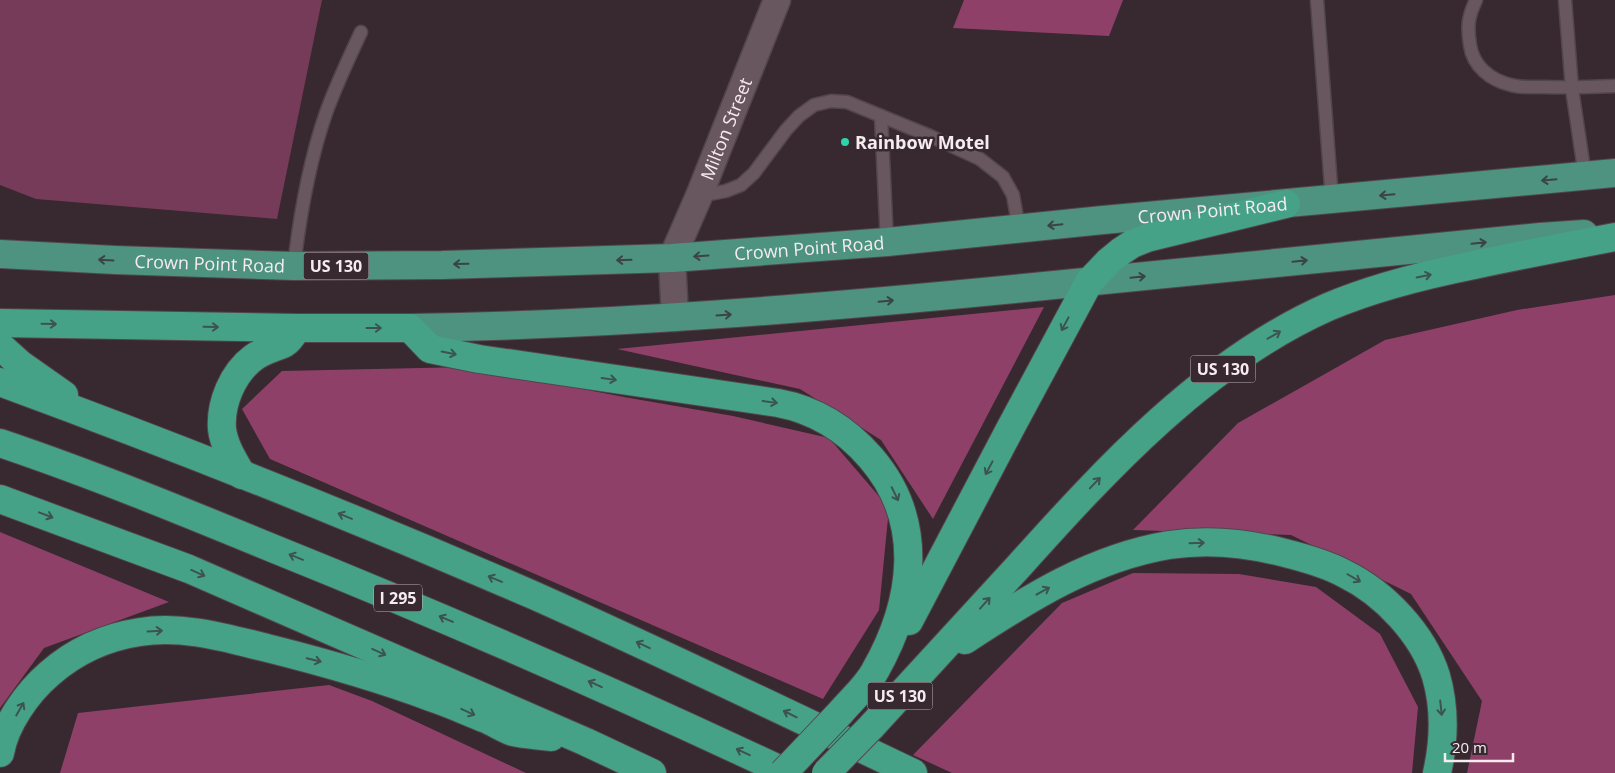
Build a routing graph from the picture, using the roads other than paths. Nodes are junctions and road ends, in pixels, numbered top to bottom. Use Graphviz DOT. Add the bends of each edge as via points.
graph roads {
  1 [pos="777,0"];
  2 [pos="1317,0"];
  3 [pos="1476,0"];
  4 [pos="1565,0"];
  5 [pos="361,32"];
  6 [pos="1615,86"];
  7 [pos="1572,89"];
  8 [pos="881,116"];
  9 [pos="1615,174"];
  10 [pos="1585,176"];
  11 [pos="699,196"];
  12 [pos="1332,200"];
  13 [pos="1286,204"];
  14 [pos="1019,229"];
  15 [pos="1615,233"];
  16 [pos="1615,237"];
  17 [pos="887,242"];
  18 [pos="0,254"];
  19 [pos="672,258"];
  20 [pos="294,266"];
  21 [pos="1090,282"];
  22 [pos="675,318"];
  23 [pos="0,323"];
  24 [pos="297,328"];
  25 [pos="410,328"];
  26 [pos="0,346"];
  27 [pos="0,382"];
  28 [pos="114,425"];
  29 [pos="0,444"];
  30 [pos="242,475"];
  31 [pos="0,499"];
  32 [pos="929,665"];
  33 [pos="874,672"];
  34 [pos="586,742"];
  35 [pos="0,753"];
  36 [pos="652,773"];
  37 [pos="783,773"];
  38 [pos="787,773"];
  39 [pos="826,773"];
  40 [pos="913,773"];
  41 [pos="1437,773"];
  1 -- 11 [label="street, Milton Street"];
  2 -- 12 [label="lane"];
  3 -- 7 [label="lane" via="1469,14 1468,32 1471,55 1481,70 1512,86"];
  4 -- 7 [label="lane"];
  5 -- 20 [label="lane" via="326,112 312,161"];
  6 -- 7 [label="lane"];
  7 -- 10 [label="lane"];
  8 -- 11 [label="lane" via="847,102 830,101 814,105 786,130 741,185"];
  8 -- 14 [label="lane" via="980,160 1003,177 1013,194"];
  8 -- 17 [label="lane"];
  9 -- 10 [label="highway, Crown Point Road / US 130"];
  10 -- 12 [label="highway, Crown Point Road / US 130, one-way"];
  11 -- 19 [label="street, Milton Street"];
  12 -- 13 [label="highway, Crown Point Road / US 130"];
  13 -- 14 [label="highway, Crown Point Road / US 130, one-way"];
  13 -- 21 [label="highway" via="1147,238 1120,252"];
  14 -- 17 [label="highway, Crown Point Road / US 130"];
  21 -- 15 [label="highway, one-way" via="1540,236"];
  32 -- 16 [label="highway, US 130, one-way" via="1101,477 1179,406 1255,346 1326,308 1380,287"];
  17 -- 19 [label="highway, Crown Point Road / US 130, one-way"];
  20 -- 18 [label="highway, Crown Point Road / US 130, one-way"];
  19 -- 20 [label="highway, Crown Point Road / US 130, one-way"];
  19 -- 22 [label="street"];
  22 -- 21 [label="highway, one-way"];
  21 -- 33 [label="highway, one-way" via="910,620"];
  22 -- 25 [label="highway"];
  23 -- 24 [label="highway, one-way"];
  24 -- 25 [label="highway, one-way"];
  24 -- 30 [label="highway" via="286,342 254,357 242,368 227,395 222,430"];
  25 -- 33 [label="highway, one-way" via="430,350 794,406 838,427 864,450 886,478 900,505 908,535 905,596 890,640"];
  26 -- 28 [label="highway" via="44,381"];
  27 -- 28 [label="highway"];
  28 -- 30 [label="highway"];
  38 -- 29 [label="highway, I 295, one-way" via="399,599 152,499"];
  40 -- 30 [label="highway, one-way" via="533,595"];
  31 -- 34 [label="highway, one-way" via="189,569"];
  32 -- 39 [label="highway, US 130, bridge"];
  32 -- 41 [label="highway, one-way" via="1043,590 1104,563 1170,545 1237,543 1261,547 1304,557 1344,573 1378,595 1410,627 1436,675 1440,695 1442,736"];
  33 -- 37 [label="highway, bridge"];
  35 -- 34 [label="highway, one-way" via="25,699 63,662 110,638 166,630 233,640 335,665 397,684 513,732"];
  34 -- 36 [label="highway"];
}
